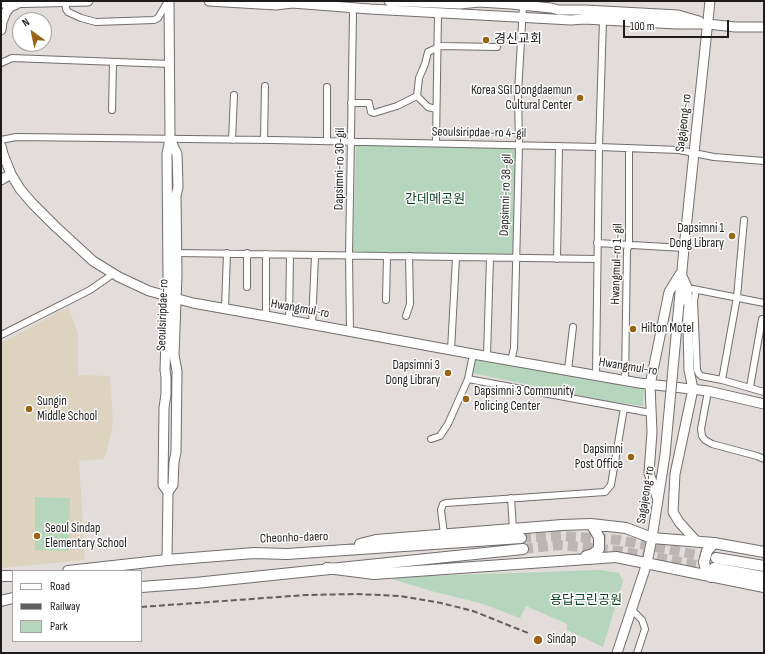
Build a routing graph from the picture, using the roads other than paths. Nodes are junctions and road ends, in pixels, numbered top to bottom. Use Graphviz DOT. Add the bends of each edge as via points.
graph roads {
  1 [pos="65,1"];
  2 [pos="88,1"];
  3 [pos="168,1"];
  4 [pos="209,1"];
  5 [pos="389,1"];
  6 [pos="710,1"];
  7 [pos="21,2"];
  8 [pos="1,3"];
  9 [pos="460,3"];
  10 [pos="351,4"];
  11 [pos="523,6"];
  12 [pos="438,13"];
  13 [pos="522,17"];
  14 [pos="603,20"];
  15 [pos="708,24"];
  16 [pos="764,27"];
  17 [pos="1,30"];
  18 [pos="497,47"];
  19 [pos="437,48"];
  20 [pos="113,62"];
  21 [pos="1,63"];
  22 [pos="170,64"];
  23 [pos="265,86"];
  24 [pos="327,87"];
  25 [pos="234,95"];
  26 [pos="417,96"];
  27 [pos="352,103"];
  28 [pos="436,109"];
  29 [pos="112,110"];
  30 [pos="170,139"];
  31 [pos="1,140"];
  32 [pos="232,140"];
  33 [pos="264,140"];
  34 [pos="327,141"];
  35 [pos="352,141"];
  36 [pos="436,143"];
  37 [pos="519,145"];
  38 [pos="1,146"];
  39 [pos="559,146"];
  40 [pos="599,146"];
  41 [pos="629,148"];
  42 [pos="694,153"];
  43 [pos="764,161"];
  44 [pos="11,174"];
  45 [pos="1,180"];
  46 [pos="744,220"];
  47 [pos="598,243"];
  48 [pos="629,245"];
  49 [pos="684,248"];
  50 [pos="177,253"];
  51 [pos="227,253"];
  52 [pos="247,254"];
  53 [pos="266,254"];
  54 [pos="290,255"];
  55 [pos="349,255"];
  56 [pos="315,256"];
  57 [pos="387,256"];
  58 [pos="409,256"];
  59 [pos="456,258"];
  60 [pos="490,258"];
  61 [pos="516,259"];
  62 [pos="556,259"];
  63 [pos="597,259"];
  64 [pos="681,273"];
  65 [pos="113,274"];
  66 [pos="247,287"];
  67 [pos="692,289"];
  68 [pos="737,296"];
  69 [pos="171,297"];
  70 [pos="386,300"];
  71 [pos="764,302"];
  72 [pos="225,308"];
  73 [pos="266,316"];
  74 [pos="406,316"];
  75 [pos="762,319"];
  76 [pos="289,320"];
  77 [pos="312,324"];
  78 [pos="573,327"];
  79 [pos="350,331"];
  80 [pos="1,335"];
  81 [pos="451,350"];
  82 [pos="473,354"];
  83 [pos="487,356"];
  84 [pos="511,361"];
  85 [pos="568,370"];
  86 [pos="596,375"];
  87 [pos="468,379"];
  88 [pos="625,380"];
  89 [pos="722,380"];
  90 [pos="650,385"];
  91 [pos="750,387"];
  92 [pos="693,389"];
  93 [pos="708,391"];
  94 [pos="764,392"];
  95 [pos="764,404"];
  96 [pos="624,408"];
  97 [pos="651,413"];
  98 [pos="431,439"];
  99 [pos="764,459"];
  100 [pos="675,474"];
  101 [pos="511,498"];
  102 [pos="658,500"];
  103 [pos="591,524"];
  104 [pos="513,529"];
  105 [pos="444,534"];
  106 [pos="521,538"];
  107 [pos="652,538"];
  108 [pos="697,542"];
  109 [pos="714,543"];
  110 [pos="523,549"];
  111 [pos="338,550"];
  112 [pos="764,552"];
  113 [pos="716,558"];
  114 [pos="578,559"];
  115 [pos="167,560"];
  116 [pos="647,563"];
  117 [pos="764,566"];
  118 [pos="326,568"];
  119 [pos="77,570"];
  120 [pos="712,572"];
  121 [pos="1,576"];
  122 [pos="12,576"];
  123 [pos="764,577"];
  124 [pos="142,587"];
  125 [pos="764,587"];
  126 [pos="12,598"];
  127 [pos="1,601"];
  128 [pos="631,609"];
  129 [pos="617,653"];
  130 [pos="636,653"];
  1 -- 2 [label="main road"];
  1 -- 3 [label="street, Seoulsiripdae-ro" via="68,12 96,22 154,20 158,18"];
  1 -- 7 [label="main road"];
  3 -- 22 [label="main road, Seoulsiripdae-ro"];
  4 -- 10 [label="main road"];
  5 -- 9 [label="main road"];
  6 -- 15 [label="main road, Sagajeong-ro"];
  7 -- 8 [label="main road"];
  7 -- 17 [label="main road" via="6,12"];
  9 -- 11 [label="main road"];
  10 -- 12 [label="main road"];
  10 -- 27 [label="street, Dapsimni-ro 30-gil"];
  11 -- 13 [label="street, Dapsimni-ro 38-gil"];
  11 -- 15 [label="main road" via="572,11 678,15"];
  12 -- 13 [label="main road"];
  12 -- 19 [label="street"];
  13 -- 14 [label="main road"];
  13 -- 37 [label="street, Dapsimni-ro 38-gil" via="518,93"];
  14 -- 15 [label="main road"];
  14 -- 40 [label="street"];
  15 -- 16 [label="main road"];
  15 -- 42 [label="main road, Sagajeong-ro"];
  18 -- 19 [label="street"];
  19 -- 26 [label="street" via="428,52 419,78"];
  19 -- 28 [label="street"];
  20 -- 21 [label="street" via="12,58"];
  20 -- 22 [label="street"];
  20 -- 29 [label="street"];
  22 -- 30 [label="main road, Seoulsiripdae-ro"];
  23 -- 33 [label="street"];
  24 -- 34 [label="street"];
  25 -- 32 [label="street"];
  26 -- 27 [label="street" via="374,113 371,112 369,103"];
  26 -- 28 [label="street" via="428,107"];
  27 -- 35 [label="street, Dapsimni-ro 30-gil"];
  28 -- 36 [label="street"];
  30 -- 31 [label="street, Seoulsiripdae-ro 4-gil"];
  30 -- 32 [label="street, Seoulsiripdae-ro 4-gil"];
  30 -- 50 [label="main road, Seoulsiripdae-ro" via="177,154"];
  30 -- 69 [label="main road, Seoulsiripdae-ro" via="167,154"];
  32 -- 33 [label="street, Seoulsiripdae-ro 4-gil"];
  33 -- 34 [label="street, Seoulsiripdae-ro 4-gil"];
  34 -- 35 [label="street, Seoulsiripdae-ro 4-gil"];
  35 -- 36 [label="street, Seoulsiripdae-ro 4-gil"];
  35 -- 55 [label="street, Dapsimni-ro 30-gil"];
  36 -- 37 [label="street, Seoulsiripdae-ro 4-gil"];
  37 -- 39 [label="street, Seoulsiripdae-ro 4-gil"];
  37 -- 61 [label="street, Dapsimni-ro 38-gil"];
  38 -- 44 [label="main road, Hwangmul-ro"];
  39 -- 40 [label="street, Seoulsiripdae-ro 4-gil"];
  39 -- 62 [label="street"];
  40 -- 41 [label="street, Seoulsiripdae-ro 4-gil"];
  40 -- 47 [label="street"];
  41 -- 42 [label="street, Seoulsiripdae-ro 4-gil"];
  41 -- 48 [label="street, Hwangmul-ro 1-gil"];
  42 -- 43 [label="street, Seoulsiripdae-ro 4-gil"];
  42 -- 49 [label="main road, Sagajeong-ro"];
  44 -- 45 [label="main road"];
  44 -- 65 [label="main road, Hwangmul-ro" via="24,194 56,227 89,258"];
  46 -- 68 [label="street"];
  47 -- 48 [label="street"];
  47 -- 63 [label="street"];
  48 -- 49 [label="street"];
  48 -- 88 [label="street, Hwangmul-ro 1-gil"];
  49 -- 64 [label="main road, Sagajeong-ro"];
  50 -- 51 [label="street"];
  50 -- 69 [label="main road, Seoulsiripdae-ro"];
  51 -- 52 [label="street"];
  51 -- 72 [label="street"];
  52 -- 53 [label="street"];
  52 -- 66 [label="street"];
  53 -- 54 [label="street"];
  53 -- 73 [label="street"];
  54 -- 56 [label="street"];
  54 -- 76 [label="street"];
  55 -- 56 [label="street"];
  55 -- 57 [label="street"];
  55 -- 79 [label="street, Dapsimni-ro 30-gil"];
  56 -- 77 [label="street"];
  57 -- 58 [label="street"];
  57 -- 70 [label="street"];
  58 -- 59 [label="street"];
  58 -- 74 [label="street" via="410,304"];
  59 -- 60 [label="street"];
  59 -- 81 [label="street"];
  60 -- 61 [label="street"];
  60 -- 83 [label="street"];
  61 -- 62 [label="street"];
  61 -- 84 [label="street, Dapsimni-ro 38-gil" via="514,348"];
  62 -- 63 [label="street"];
  63 -- 86 [label="street"];
  64 -- 67 [label="main road"];
  64 -- 90 [label="main road" via="669,292"];
  64 -- 102 [label="main road, Sagajeong-ro, bridge" via="665,455"];
  65 -- 69 [label="main road, Hwangmul-ro" via="149,291"];
  65 -- 80 [label="street" via="90,290"];
  67 -- 68 [label="street"];
  67 -- 89 [label="street" via="696,370 701,376"];
  67 -- 92 [label="main road" via="689,370"];
  68 -- 71 [label="street"];
  68 -- 89 [label="street"];
  69 -- 72 [label="main road, Hwangmul-ro"];
  69 -- 115 [label="main road, Seoulsiripdae-ro" via="164,408 163,485 168,492"];
  72 -- 73 [label="main road, Hwangmul-ro"];
  73 -- 76 [label="main road, Hwangmul-ro"];
  75 -- 91 [label="street"];
  76 -- 77 [label="main road, Hwangmul-ro"];
  77 -- 79 [label="main road, Hwangmul-ro"];
  78 -- 85 [label="street"];
  79 -- 81 [label="main road, Hwangmul-ro"];
  81 -- 82 [label="main road, Hwangmul-ro"];
  82 -- 83 [label="main road, Hwangmul-ro"];
  82 -- 87 [label="street"];
  83 -- 84 [label="main road, Hwangmul-ro"];
  84 -- 85 [label="main road, Hwangmul-ro"];
  85 -- 86 [label="main road, Hwangmul-ro"];
  86 -- 88 [label="main road, Hwangmul-ro"];
  87 -- 96 [label="street"];
  87 -- 98 [label="street" via="445,431"];
  88 -- 90 [label="main road, Hwangmul-ro"];
  89 -- 91 [label="street"];
  90 -- 92 [label="main road, Hwangmul-ro"];
  90 -- 97 [label="main road"];
  91 -- 94 [label="street"];
  92 -- 93 [label="main road, Hwangmul-ro"];
  92 -- 100 [label="main road"];
  93 -- 95 [label="main road, Hwangmul-ro"];
  93 -- 99 [label="street" via="701,429 705,440"];
  96 -- 97 [label="street"];
  96 -- 101 [label="street" via="611,485 605,492"];
  97 -- 102 [label="main road" via="649,472"];
  100 -- 102 [label="main road"];
  100 -- 108 [label="main road" via="673,512"];
  101 -- 104 [label="street"];
  101 -- 105 [label="street" via="443,504 441,510"];
  102 -- 107 [label="main road, Sagajeong-ro"];
  103 -- 104 [label="main road"];
  103 -- 107 [label="main road" via="626,528"];
  103 -- 114 [label="main road" via="600,537 599,549"];
  104 -- 105 [label="main road"];
  105 -- 111 [label="main road" via="376,540"];
  106 -- 111 [label="main road, Cheonho-daero"];
  107 -- 108 [label="main road"];
  107 -- 116 [label="main road, Sagajeong-ro"];
  108 -- 109 [label="main road"];
  109 -- 112 [label="main road"];
  109 -- 120 [label="main road" via="707,551 704,562 706,571"];
  110 -- 118 [label="main road"];
  111 -- 115 [label="main road, Cheonho-daero"];
  113 -- 117 [label="main road"];
  114 -- 116 [label="main road" via="616,557"];
  114 -- 118 [label="main road" via="374,574"];
  115 -- 119 [label="main road, Cheonho-daero"];
  116 -- 120 [label="main road"];
  116 -- 128 [label="main road, Sagajeong-ro"];
  118 -- 124 [label="main road"];
  120 -- 123 [label="main road"];
  120 -- 125 [label="main road"];
  121 -- 122 [label="main road"];
  126 -- 127 [label="main road"];
  128 -- 129 [label="main road, Sagajeong-ro"];
  128 -- 130 [label="street" via="642,620 645,629"];
}
